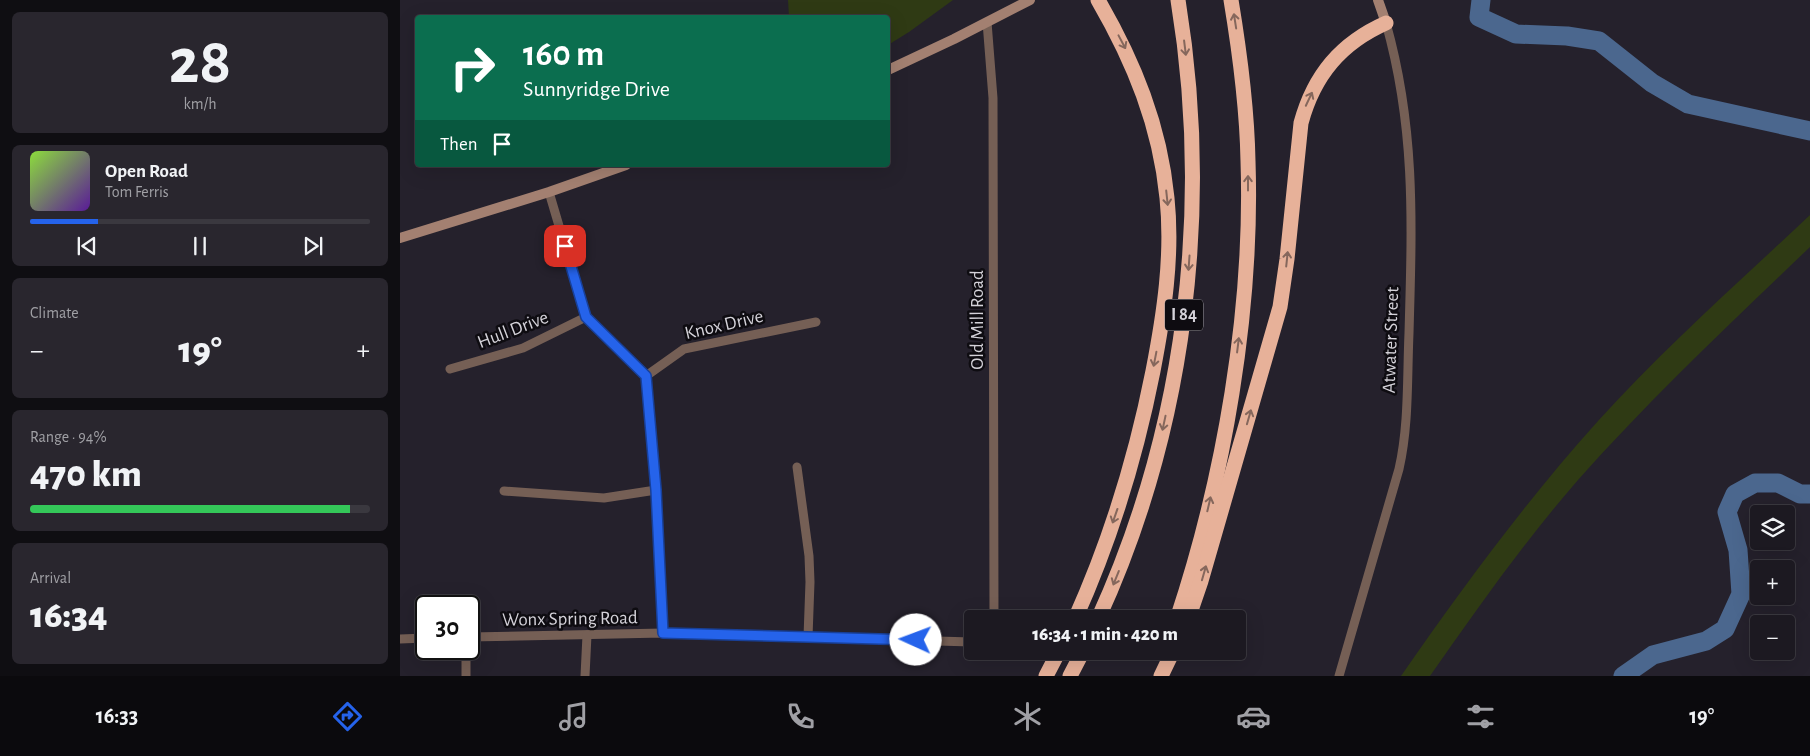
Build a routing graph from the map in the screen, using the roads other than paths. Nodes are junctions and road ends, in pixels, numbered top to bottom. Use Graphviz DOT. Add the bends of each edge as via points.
graph roads {
  1 [pos="1030,0"];
  2 [pos="1098,0"];
  3 [pos="1178,0"];
  4 [pos="1232,0"];
  5 [pos="1378,0"];
  6 [pos="988,22"];
  7 [pos="1386,23"];
  8 [pos="890,69"];
  9 [pos="620,167"];
  10 [pos="549,192"];
  11 [pos="400,238"];
  12 [pos="586,317"];
  13 [pos="816,322"];
  14 [pos="450,369"];
  15 [pos="646,376"];
  16 [pos="797,467"];
  17 [pos="656,490"];
  18 [pos="504,491"];
  19 [pos="994,610"];
  20 [pos="1079,610"];
  21 [pos="1102,610"];
  22 [pos="1180,610"];
  23 [pos="1191,610"];
  24 [pos="663,633"];
  25 [pos="587,635"];
  26 [pos="480,637"];
  27 [pos="808,637"];
  28 [pos="415,638"];
  29 [pos="400,639"];
  30 [pos="964,642"];
  31 [pos="466,660"];
  32 [pos="1054,660"];
  33 [pos="1078,660"];
  34 [pos="1164,660"];
  35 [pos="1168,660"];
  36 [pos="466,676"];
  37 [pos="585,676"];
  38 [pos="1046,676"];
  39 [pos="1070,676"];
  40 [pos="1160,676"];
  41 [pos="1339,676"];
  1 -- 6 [label="main road"];
  2 -- 20 [label="highway, one-way" via="1126,50 1153,125 1167,198 1169,247 1163,315 1142,426 1122,496"];
  3 -- 21 [label="highway, I 84, one-way" via="1189,88 1192,163 1191,241 1184,317 1153,468 1130,541"];
  22 -- 4 [label="highway, one-way" via="1215,480 1243,301 1248,162 1243,83"];
  5 -- 7 [label="main road, Atwater Street"];
  6 -- 8 [label="main road"];
  6 -- 19 [label="street, Old Mill Road" via="993,98"];
  23 -- 7 [label="highway, one-way" via="1280,307 1306,105 1334,59 1361,36"];
  7 -- 41 [label="street, Atwater Street" via="1403,96 1411,179 1406,435 1399,470"];
  9 -- 10 [label="main road"];
  10 -- 11 [label="main road"];
  10 -- 12 [label="street"];
  12 -- 14 [label="street, Hull Drive" via="523,348"];
  12 -- 15 [label="street"];
  13 -- 15 [label="street, Knox Drive" via="684,349"];
  15 -- 17 [label="street"];
  16 -- 27 [label="street" via="810,582"];
  17 -- 18 [label="street" via="604,498"];
  17 -- 24 [label="street"];
  24 -- 25 [label="street, Wonx Spring Road"];
  24 -- 27 [label="street, Wonx Spring Road"];
  25 -- 26 [label="street, Wonx Spring Road"];
  25 -- 37 [label="street"];
  27 -- 30 [label="street, Wonx Spring Road"];
  28 -- 29 [label="street"];
  31 -- 36 [label="street"];
  32 -- 38 [label="highway"];
  33 -- 39 [label="highway"];
  34 -- 40 [label="highway"];
  35 -- 40 [label="highway"];
}
